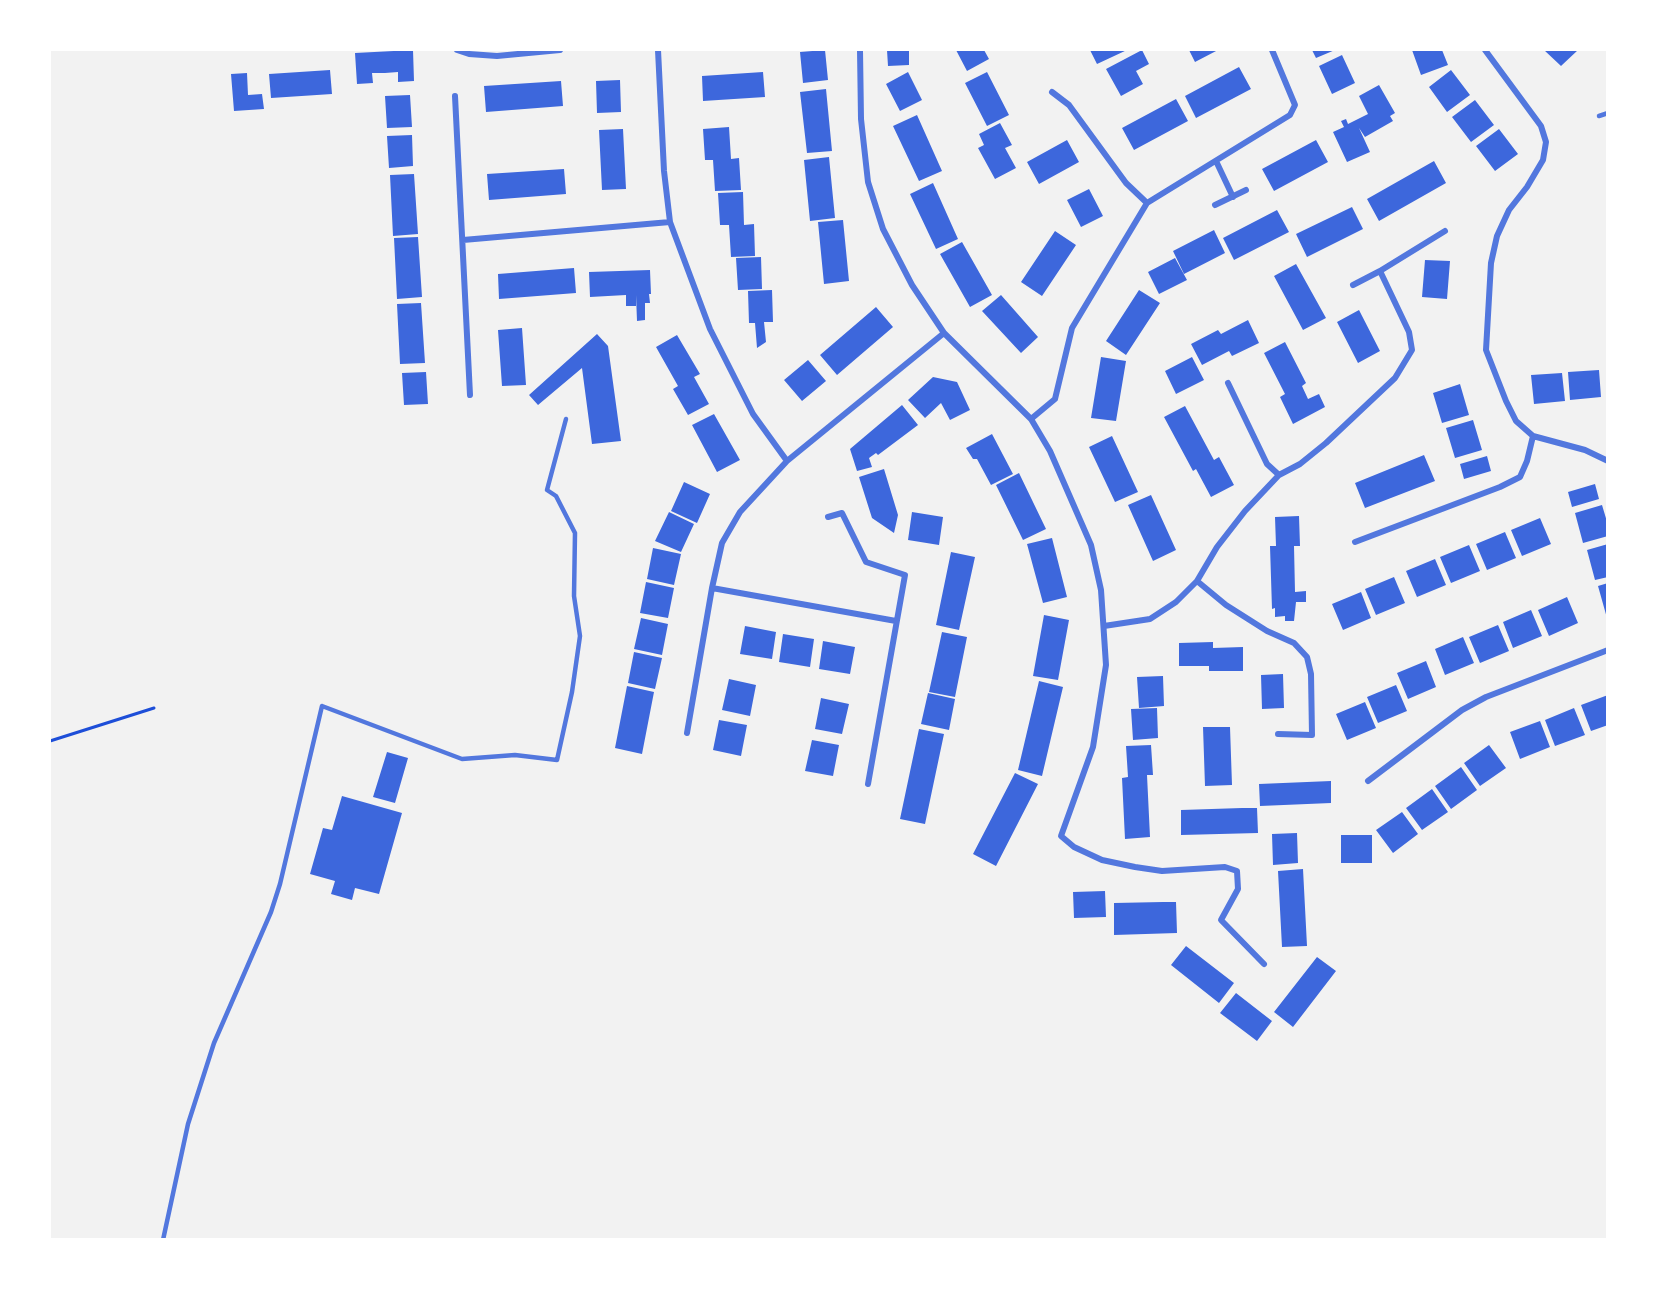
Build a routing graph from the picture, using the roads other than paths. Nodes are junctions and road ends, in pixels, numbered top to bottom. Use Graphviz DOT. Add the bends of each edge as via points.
graph roads {
  1 [pos="457,50"];
  2 [pos="560,50"];
  3 [pos="658,50"];
  4 [pos="860,50"];
  5 [pos="1272,50"];
  6 [pos="1485,50"];
  7 [pos="1052,92"];
  8 [pos="455,96"];
  9 [pos="1608,113"];
  10 [pos="1599,116"];
  11 [pos="1216,161"];
  12 [pos="1246,190"];
  13 [pos="1233,197"];
  14 [pos="1147,203"];
  15 [pos="1215,206"];
  16 [pos="670,222"];
  17 [pos="1445,231"];
  18 [pos="463,240"];
  19 [pos="1380,271"];
  20 [pos="1353,285"];
  21 [pos="944,333"];
  22 [pos="1228,383"];
  23 [pos="470,395"];
  24 [pos="566,419"];
  25 [pos="1031,419"];
  26 [pos="1533,436"];
  27 [pos="787,461"];
  28 [pos="1608,461"];
  29 [pos="1279,475"];
  30 [pos="828,517"];
  31 [pos="1355,542"];
  32 [pos="1197,581"];
  33 [pos="712,588"];
  34 [pos="896,621"];
  35 [pos="1104,626"];
  36 [pos="1608,650"];
  37 [pos="687,733"];
  38 [pos="1278,734"];
  39 [pos="1368,781"];
  40 [pos="868,784"];
  41 [pos="1264,964"];
  42 [pos="163,1239"];
  1 -- 2 [label="street" via="497,56"];
  3 -- 16 [label="street"];
  4 -- 21 [label="street" via="861,119 868,182 883,229 912,285"];
  5 -- 11 [label="street" via="1295,105 1290,115"];
  6 -- 26 [label="street" via="1541,126 1546,142 1543,160 1509,210 1497,236 1487,313 1486,350 1496,379 1516,421"];
  7 -- 14 [label="street" via="1069,105 1126,183"];
  8 -- 18 [label="street"];
  9 -- 10 [label="lane"];
  11 -- 13 [label="street"];
  11 -- 14 [label="street"];
  12 -- 13 [label="street"];
  13 -- 15 [label="street"];
  14 -- 25 [label="street" via="1072,328 1055,399"];
  16 -- 18 [label="street"];
  16 -- 27 [label="street" via="710,329 753,414"];
  17 -- 19 [label="street"];
  18 -- 23 [label="street"];
  19 -- 20 [label="street"];
  19 -- 29 [label="street" via="1409,332 1412,350 1395,378 1326,443"];
  21 -- 25 [label="street"];
  21 -- 27 [label="street"];
  22 -- 29 [label="street" via="1267,464"];
  24 -- 42 [label="lane" via="547,490 556,496 575,533 574,596 580,636 557,760 515,755 462,759 322,706 280,884 214,1043 188,1124"];
  25 -- 35 [label="street" via="1050,451 1091,545"];
  26 -- 28 [label="street" via="1585,450"];
  26 -- 31 [label="street" via="1520,477"];
  27 -- 33 [label="street" via="740,512 722,543"];
  29 -- 32 [label="street" via="1217,547"];
  30 -- 34 [label="street" via="842,513 866,562 905,575"];
  32 -- 35 [label="street" via="1176,602 1150,619"];
  32 -- 38 [label="street" via="1226,605 1294,643 1307,657 1312,735"];
  33 -- 34 [label="street"];
  33 -- 37 [label="street"];
  34 -- 40 [label="street"];
  35 -- 41 [label="street" via="1106,665 1093,747 1061,836 1102,860 1135,867 1162,871 1225,867 1237,871 1238,889 1221,920"];
  36 -- 39 [label="street" via="1462,710"];
}
